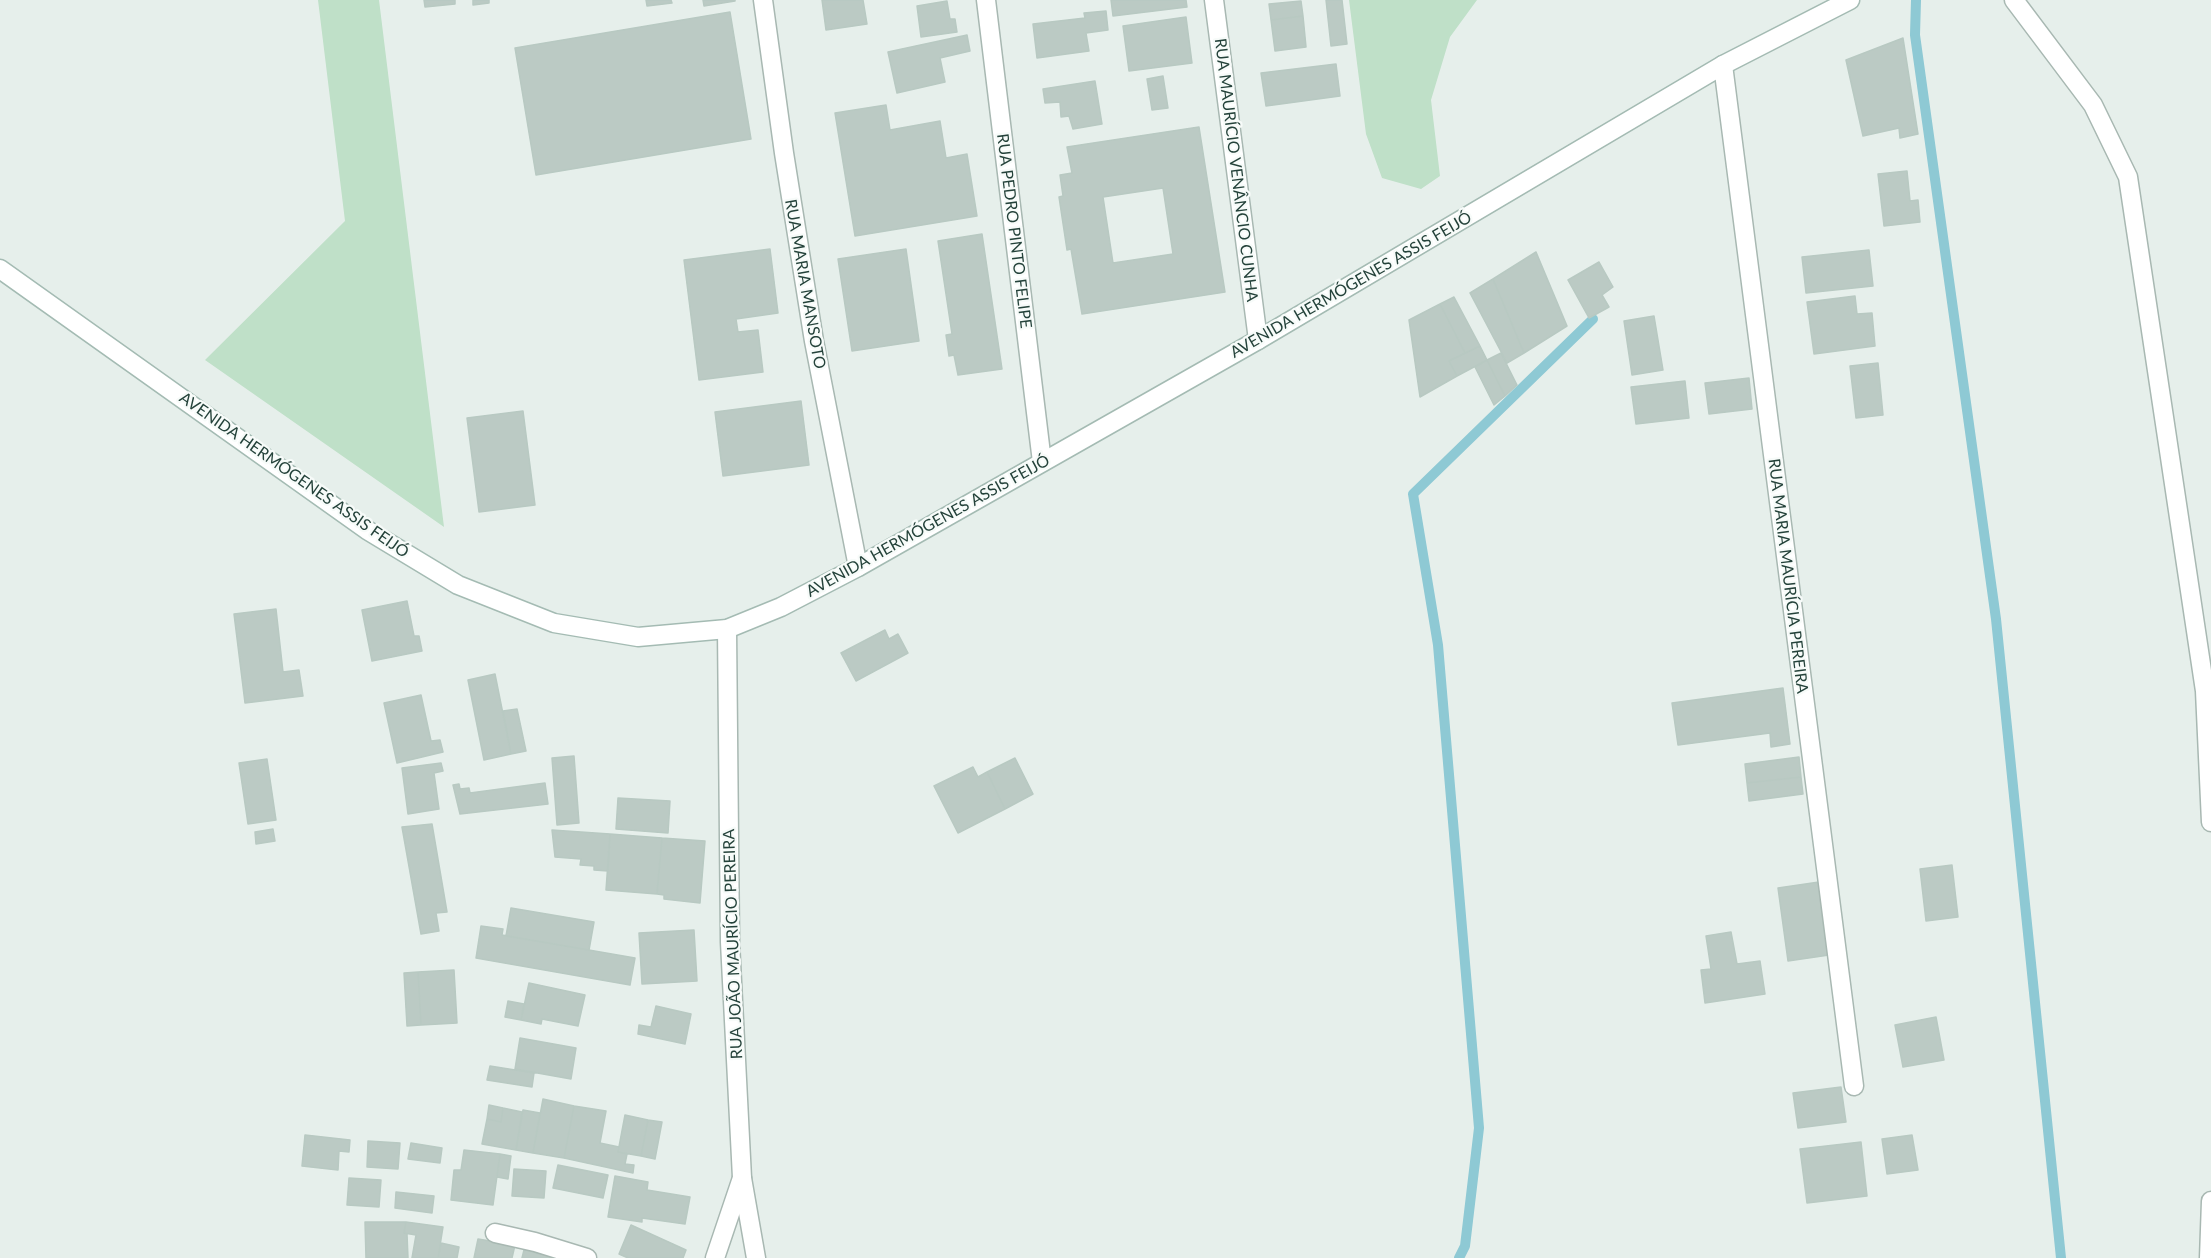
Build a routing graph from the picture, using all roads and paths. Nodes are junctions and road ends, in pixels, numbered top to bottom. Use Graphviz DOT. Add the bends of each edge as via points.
graph roads {
  1 [pos="763,0"];
  2 [pos="986,0"];
  3 [pos="1214,0"];
  4 [pos="1850,0"];
  5 [pos="2014,0"];
  6 [pos="1723,65"];
  7 [pos="0,269"];
  8 [pos="1258,340"];
  9 [pos="1042,462"];
  10 [pos="858,567"];
  11 [pos="727,629"];
  12 [pos="2211,822"];
  13 [pos="1854,1086"];
  14 [pos="742,1178"];
  15 [pos="2211,1201"];
  16 [pos="495,1233"];
  17 [pos="587,1258"];
  18 [pos="715,1258"];
  19 [pos="756,1258"];
  20 [pos="2209,1258"];
  1 -- 10 [label="street, RUA MARIA MANSOTO" via="814,341"];
  2 -- 9 [label="street, RUA PEDRO PINTO FELIPE"];
  3 -- 8 [label="street, RUA MAURÍCIO VENÂNCIO CUNHA"];
  4 -- 6 [label="street, AVENIDA HERMÓGENES ASSIS FEIJÓ"];
  5 -- 12 [label="street" via="2092,105 2128,177 2205,692"];
  6 -- 8 [label="street, AVENIDA HERMÓGENES ASSIS FEIJÓ"];
  6 -- 13 [label="street, RUA MARIA MAURÍCIA PEREIRA"];
  7 -- 11 [label="street, AVENIDA HERMÓGENES ASSIS FEIJÓ" via="367,530 458,585 554,623 575,627 638,637"];
  8 -- 9 [label="street, AVENIDA HERMÓGENES ASSIS FEIJÓ"];
  9 -- 10 [label="street, AVENIDA HERMÓGENES ASSIS FEIJÓ"];
  10 -- 11 [label="street, AVENIDA HERMÓGENES ASSIS FEIJÓ" via="781,607"];
  11 -- 14 [label="street, RUA JOÃO MAURÍCIO PEREIRA" via="730,942"];
  14 -- 18 [label="street"];
  14 -- 19 [label="street, RUA JOÃO MAURÍCIO PEREIRA"];
  15 -- 20 [label="street"];
  16 -- 17 [label="street"];
}
